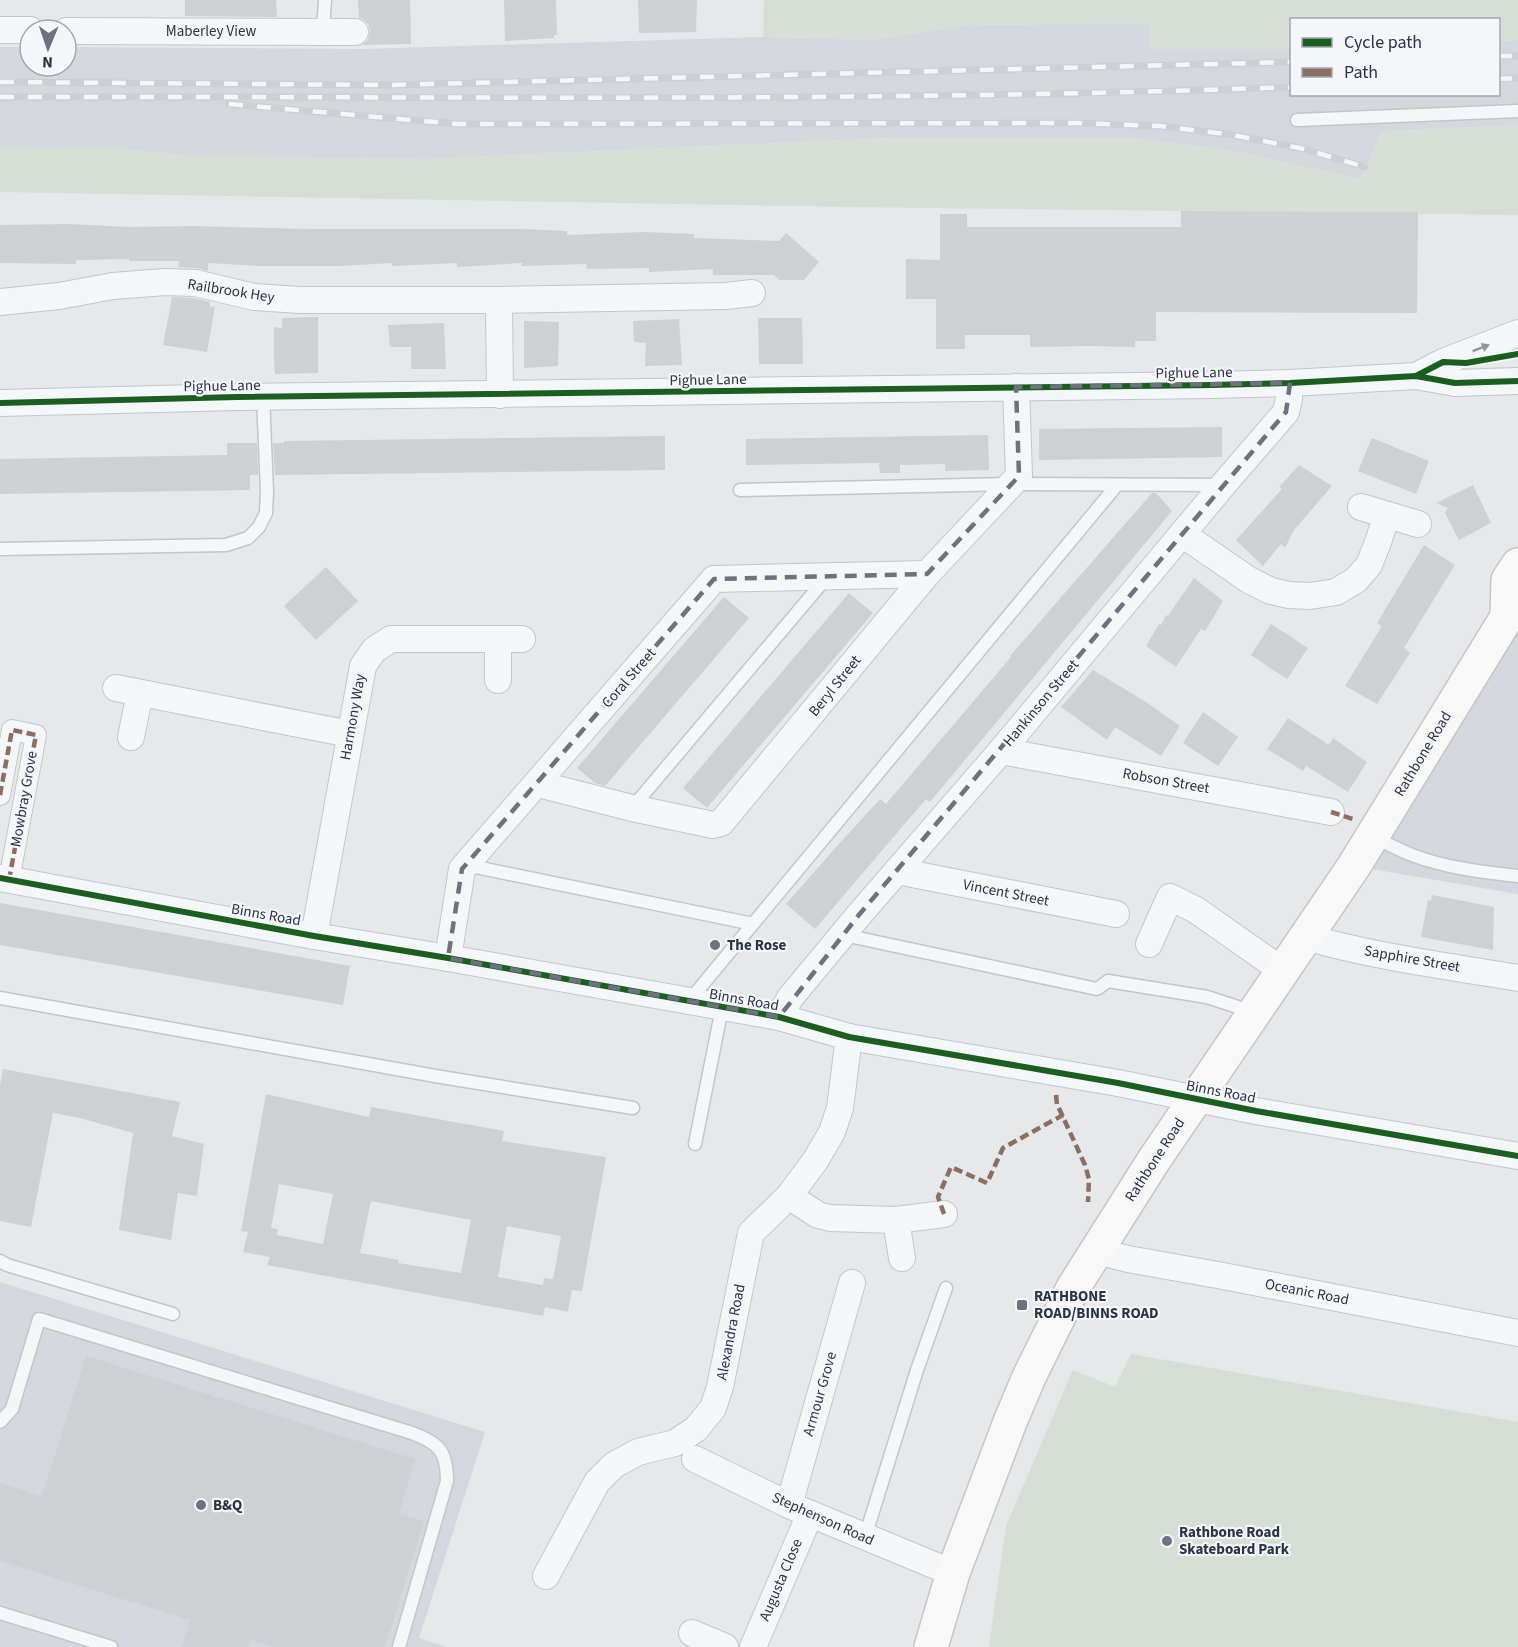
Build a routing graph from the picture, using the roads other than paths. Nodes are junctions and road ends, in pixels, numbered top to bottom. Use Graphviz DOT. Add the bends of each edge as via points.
graph roads {
  1 [pos="325,0"];
  2 [pos="0,30"];
  3 [pos="18,30"];
  4 [pos="78,31"];
  5 [pos="323,32"];
  6 [pos="355,32"];
  7 [pos="1518,111"];
  8 [pos="1297,120"];
  9 [pos="752,293"];
  10 [pos="500,300"];
  11 [pos="0,302"];
  12 [pos="1518,333"];
  13 [pos="1416,376"];
  14 [pos="1518,381"];
  15 [pos="1290,383"];
  16 [pos="1016,387"];
  17 [pos="500,395"];
  18 [pos="263,397"];
  19 [pos="0,403"];
  20 [pos="1011,484"];
  21 [pos="1117,485"];
  22 [pos="1223,485"];
  23 [pos="740,490"];
  24 [pos="1360,507"];
  25 [pos="1387,515"];
  26 [pos="1419,524"];
  27 [pos="1182,534"];
  28 [pos="0,549"];
  29 [pos="1518,565"];
  30 [pos="927,574"];
  31 [pos="828,576"];
  32 [pos="1513,612"];
  33 [pos="498,680"];
  34 [pos="116,688"];
  35 [pos="141,693"];
  36 [pos="350,734"];
  37 [pos="131,737"];
  38 [pos="1001,751"];
  39 [pos="538,784"];
  40 [pos="0,795"];
  41 [pos="632,808"];
  42 [pos="1331,812"];
  43 [pos="1373,836"];
  44 [pos="465,865"];
  45 [pos="897,871"];
  46 [pos="1518,876"];
  47 [pos="4,879"];
  48 [pos="1116,914"];
  49 [pos="753,924"];
  50 [pos="844,935"];
  51 [pos="314,936"];
  52 [pos="1306,937"];
  53 [pos="1149,944"];
  54 [pos="448,958"];
  55 [pos="1283,971"];
  56 [pos="1518,978"];
  57 [pos="0,998"];
  58 [pos="688,1002"];
  59 [pos="722,1008"];
  60 [pos="1254,1012"];
  61 [pos="780,1017"];
  62 [pos="849,1038"];
  63 [pos="1195,1099"];
  64 [pos="633,1108"];
  65 [pos="695,1143"];
  66 [pos="1518,1156"];
  67 [pos="789,1196"];
  68 [pos="944,1215"];
  69 [pos="896,1220"];
  70 [pos="1096,1251"];
  71 [pos="902,1258"];
  72 [pos="0,1261"];
  73 [pos="852,1283"];
  74 [pos="946,1288"];
  75 [pos="173,1314"];
  76 [pos="1518,1333"];
  77 [pos="0,1422"];
  78 [pos="694,1459"];
  79 [pos="800,1509"];
  80 [pos="865,1537"];
  81 [pos="953,1573"];
  82 [pos="546,1576"];
  83 [pos="0,1613"];
  84 [pos="693,1633"];
  85 [pos="111,1647"];
  86 [pos="399,1647"];
  87 [pos="725,1647"];
  88 [pos="753,1647"];
  89 [pos="931,1647"];
  1 -- 5 [label="lane"];
  2 -- 3 [label="street"];
  4 -- 5 [label="street, Maberley View"];
  5 -- 6 [label="street, Maberley View"];
  7 -- 8 [label="lane"];
  9 -- 10 [label="street, Railbrook Hey"];
  10 -- 11 [label="street, Railbrook Hey" via="300,300 254,297 195,283 165,282"];
  10 -- 17 [label="street"];
  13 -- 12 [label="street, Pighue Lane, one-way"];
  13 -- 14 [label="street, Pighue Lane" via="1455,383"];
  13 -- 15 [label="street, Pighue Lane"];
  15 -- 16 [label="street, Pighue Lane"];
  15 -- 22 [label="street, Hankinson Street" via="1286,412"];
  16 -- 17 [label="street, Pighue Lane"];
  16 -- 20 [label="street, Beryl Street" via="1018,477"];
  17 -- 18 [label="street, Pighue Lane"];
  18 -- 19 [label="street, Pighue Lane"];
  18 -- 28 [label="lane" via="266,513 248,538 226,545"];
  20 -- 21 [label="lane"];
  20 -- 23 [label="lane"];
  20 -- 30 [label="street, Beryl Street"];
  21 -- 22 [label="lane"];
  21 -- 49 [label="lane"];
  22 -- 27 [label="street, Hankinson Street"];
  24 -- 25 [label="street"];
  25 -- 26 [label="street"];
  25 -- 27 [label="street" via="1369,564 1356,580 1336,592 1310,596 1271,591"];
  27 -- 38 [label="street, Hankinson Street"];
  29 -- 32 [label="main road, Rathbone Road" via="1508,580"];
  30 -- 31 [label="street, Coral Street"];
  30 -- 41 [label="street, Beryl Street" via="721,823 713,825"];
  31 -- 39 [label="street, Coral Street" via="714,579"];
  31 -- 41 [label="lane"];
  32 -- 43 [label="main road, Rathbone Road"];
  33 -- 36 [label="street, Harmony Way" via="510,639 391,639 374,650 363,666"];
  34 -- 35 [label="street"];
  35 -- 36 [label="street"];
  35 -- 37 [label="street"];
  36 -- 51 [label="street, Harmony Way"];
  38 -- 42 [label="street, Robson Street"];
  38 -- 45 [label="street, Hankinson Street"];
  39 -- 41 [label="street, Beryl Street"];
  39 -- 44 [label="street, Coral Street"];
  40 -- 47 [label="street, Mowbray Grove" via="12,730 36,735"];
  43 -- 46 [label="lane" via="1440,864"];
  43 -- 52 [label="main road, Rathbone Road"];
  44 -- 49 [label="lane"];
  44 -- 54 [label="street, Coral Street"];
  45 -- 48 [label="street, Vincent Street"];
  45 -- 50 [label="street, Hankinson Street"];
  47 -- 51 [label="street, Binns Road"];
  49 -- 58 [label="lane"];
  50 -- 60 [label="lane" via="1097,989 1108,981 1207,997"];
  50 -- 61 [label="street, Hankinson Street" via="790,998"];
  51 -- 54 [label="street, Binns Road"];
  52 -- 55 [label="main road, Rathbone Road"];
  52 -- 56 [label="street, Sapphire Street" via="1347,948"];
  53 -- 55 [label="street" via="1170,897 1196,910"];
  54 -- 58 [label="street, Binns Road"];
  55 -- 60 [label="main road, Rathbone Road"];
  57 -- 64 [label="lane"];
  58 -- 59 [label="street, Binns Road"];
  59 -- 61 [label="street, Binns Road"];
  59 -- 65 [label="lane"];
  60 -- 63 [label="main road, Rathbone Road"];
  61 -- 62 [label="street, Binns Road"];
  62 -- 63 [label="street, Binns Road"];
  62 -- 67 [label="street, Alexandra Road" via="840,1108 832,1132"];
  63 -- 66 [label="street, Binns Road"];
  63 -- 70 [label="main road, Rathbone Road"];
  67 -- 69 [label="street" via="818,1215 830,1218"];
  67 -- 82 [label="street, Alexandra Road" via="751,1233 713,1408 696,1429 675,1443 638,1452 605,1473"];
  68 -- 69 [label="street"];
  69 -- 71 [label="street"];
  70 -- 76 [label="street, Oceanic Road"];
  70 -- 81 [label="main road, Rathbone Road" via="1029,1377"];
  72 -- 75 [label="lane"];
  73 -- 79 [label="street, Armour Grove"];
  74 -- 80 [label="lane"];
  77 -- 86 [label="lane" via="12,1409 39,1319 429,1440 445,1456 447,1481"];
  78 -- 79 [label="street, Stephenson Road"];
  79 -- 80 [label="street, Stephenson Road"];
  79 -- 88 [label="street, Augusta Close"];
  80 -- 81 [label="street, Stephenson Road"];
  81 -- 89 [label="main road, Rathbone Road"];
  83 -- 85 [label="lane"];
  84 -- 87 [label="street"];
}
